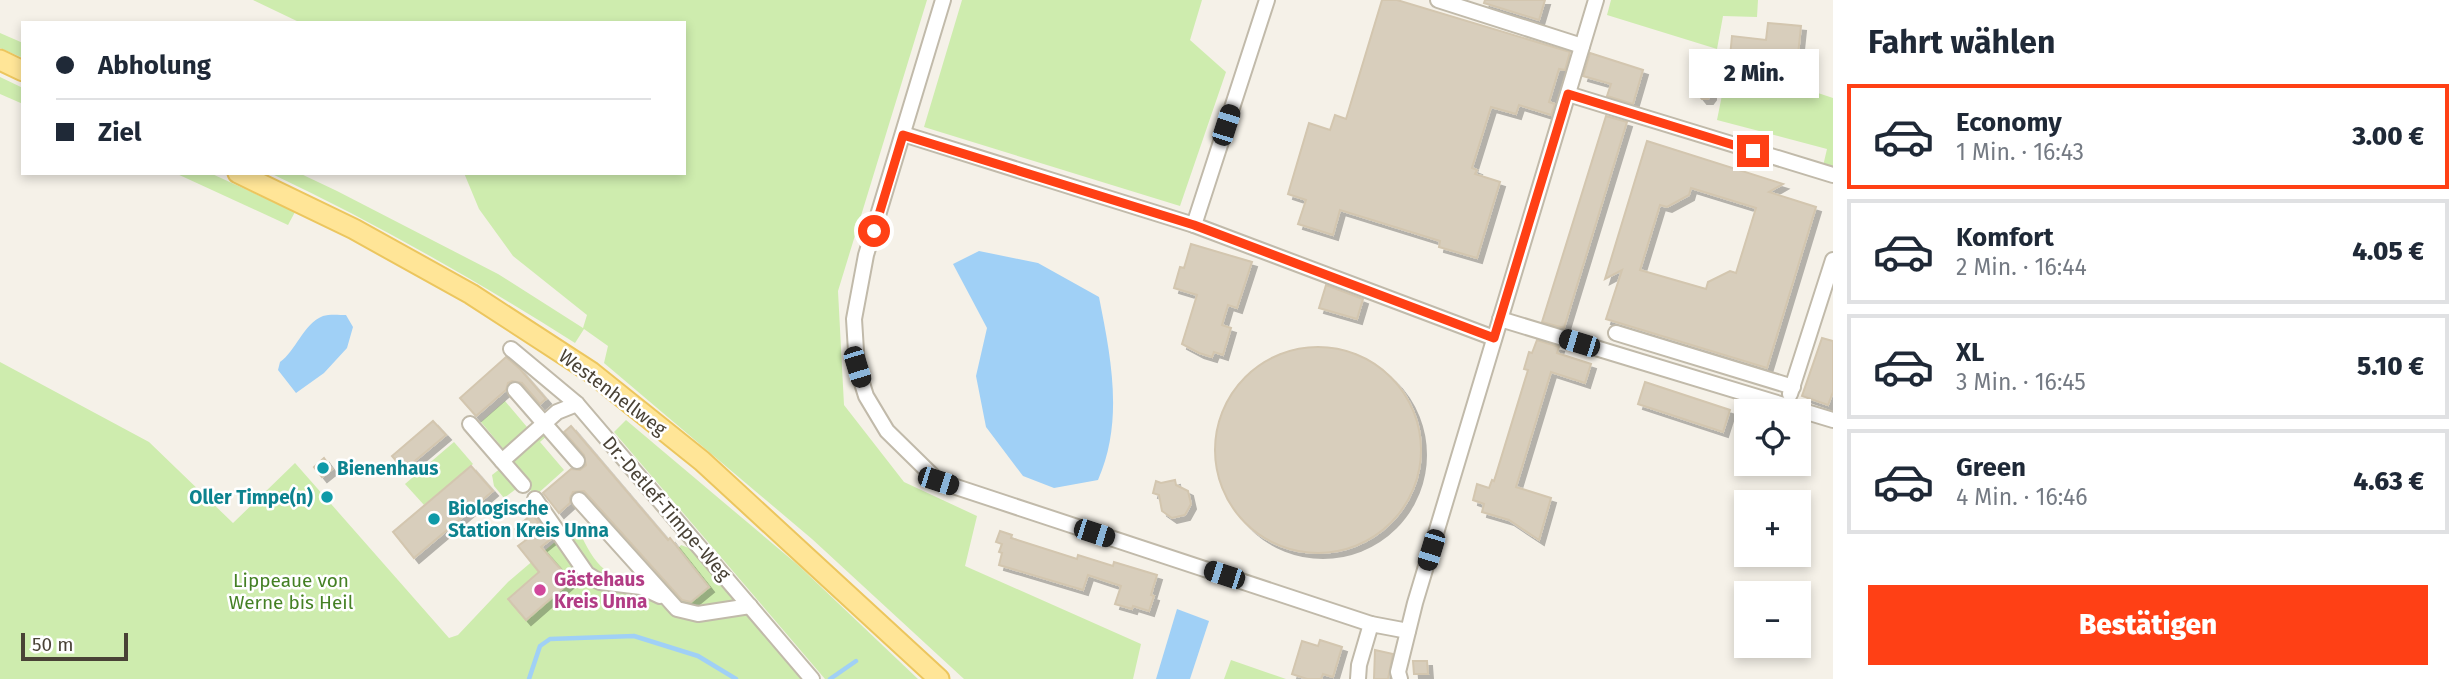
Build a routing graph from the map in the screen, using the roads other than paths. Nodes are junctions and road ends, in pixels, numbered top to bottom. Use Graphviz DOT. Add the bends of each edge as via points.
graph roads {
  1 [pos="943,0"];
  2 [pos="1267,0"];
  3 [pos="1438,0"];
  4 [pos="1596,0"];
  5 [pos="1582,46"];
  6 [pos="0,60"];
  7 [pos="21,70"];
  8 [pos="1568,94"];
  9 [pos="903,135"];
  10 [pos="241,175"];
  11 [pos="1833,175"];
  12 [pos="1194,225"];
  13 [pos="1833,260"];
  14 [pos="1500,319"];
  15 [pos="1616,333"];
  16 [pos="1494,338"];
  17 [pos="511,349"];
  18 [pos="1793,387"];
  19 [pos="515,390"];
  20 [pos="1764,399"];
  21 [pos="1789,399"];
  22 [pos="577,404"];
  23 [pos="1811,413"];
  24 [pos="1833,420"];
  25 [pos="470,424"];
  26 [pos="545,424"];
  27 [pos="502,461"];
  28 [pos="577,461"];
  29 [pos="523,485"];
  30 [pos="535,499"];
  31 [pos="579,500"];
  32 [pos="668,600"];
  33 [pos="750,606"];
  34 [pos="1371,624"];
  35 [pos="1408,631"];
  36 [pos="812,679"];
  37 [pos="939,679"];
  38 [pos="1358,679"];
  39 [pos="1400,679"];
  1 -- 9 [label="lane"];
  2 -- 12 [label="lane"];
  3 -- 5 [label="lane"];
  4 -- 5 [label="lane"];
  5 -- 8 [label="lane"];
  6 -- 7 [label="main road"];
  8 -- 11 [label="lane"];
  8 -- 14 [label="lane"];
  9 -- 12 [label="lane"];
  9 -- 34 [label="lane" via="866,255 854,319 857,367 866,396 887,431 938,481"];
  10 -- 37 [label="main road, Westenhellweg" via="354,229 471,294 591,372 702,461"];
  12 -- 16 [label="lane"];
  13 -- 18 [label="lane"];
  14 -- 16 [label="lane"];
  14 -- 20 [label="lane"];
  15 -- 18 [label="lane"];
  16 -- 35 [label="lane"];
  17 -- 22 [label="lane, Dr.-Detlef-Timpe-Weg"];
  18 -- 21 [label="lane"];
  19 -- 26 [label="lane"];
  22 -- 26 [label="lane"];
  22 -- 33 [label="lane, Dr.-Detlef-Timpe-Weg"];
  23 -- 24 [label="lane"];
  25 -- 27 [label="lane"];
  26 -- 27 [label="lane"];
  26 -- 28 [label="lane"];
  27 -- 29 [label="lane"];
  30 -- 32 [label="lane" via="587,574 600,582 640,587"];
  31 -- 32 [label="lane"];
  32 -- 33 [label="lane" via="677,610 698,614"];
  33 -- 36 [label="lane, Dr.-Detlef-Timpe-Weg"];
  34 -- 35 [label="lane"];
  34 -- 38 [label="lane"];
  35 -- 39 [label="lane"];
}
